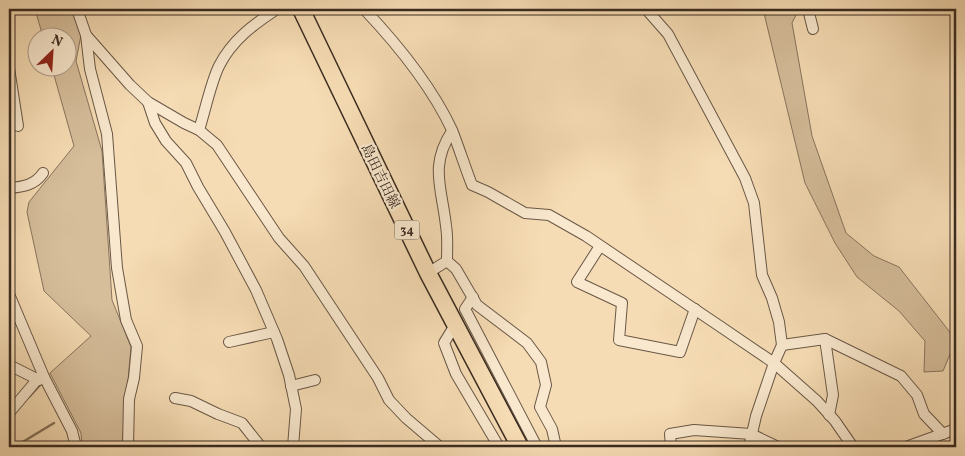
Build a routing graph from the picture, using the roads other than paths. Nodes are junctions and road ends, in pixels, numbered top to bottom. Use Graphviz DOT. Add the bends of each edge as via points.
graph roads {
  1 [pos="76,9"];
  2 [pos="278,9"];
  3 [pos="301,9"];
  4 [pos="364,9"];
  5 [pos="646,9"];
  6 [pos="808,9"];
  7 [pos="813,29"];
  8 [pos="86,35"];
  9 [pos="9,68"];
  10 [pos="148,102"];
  11 [pos="18,126"];
  12 [pos="199,130"];
  13 [pos="452,132"];
  14 [pos="43,173"];
  15 [pos="9,188"];
  16 [pos="600,246"];
  17 [pos="447,261"];
  18 [pos="428,273"];
  19 [pos="9,294"];
  20 [pos="473,297"];
  21 [pos="695,309"];
  22 [pos="455,325"];
  23 [pos="274,332"];
  24 [pos="825,340"];
  25 [pos="229,342"];
  26 [pos="782,346"];
  27 [pos="774,363"];
  28 [pos="9,365"];
  29 [pos="41,378"];
  30 [pos="315,380"];
  31 [pos="291,386"];
  32 [pos="175,398"];
  33 [pos="9,413"];
  34 [pos="829,415"];
  35 [pos="956,429"];
  36 [pos="751,434"];
  37 [pos="943,434"];
  38 [pos="76,447"];
  39 [pos="128,447"];
  40 [pos="261,447"];
  41 [pos="293,447"];
  42 [pos="440,447"];
  43 [pos="500,447"];
  44 [pos="520,447"];
  45 [pos="538,447"];
  46 [pos="556,447"];
  47 [pos="671,447"];
  48 [pos="749,447"];
  49 [pos="778,447"];
  50 [pos="852,447"];
  51 [pos="906,447"];
  1 -- 8 [label="street"];
  2 -- 12 [label="street" via="252,25 219,66"];
  3 -- 18 [label="main road, 島田吉田線 / 34"];
  4 -- 13 [label="street" via="421,76"];
  5 -- 26 [label="street" via="668,34 745,178 754,203 762,275 779,322"];
  6 -- 7 [label="street"];
  8 -- 10 [label="street"];
  8 -- 39 [label="street" via="90,69 107,134 117,268 126,320 137,346 129,398"];
  9 -- 11 [label="street"];
  10 -- 12 [label="street"];
  10 -- 23 [label="street" via="155,123 186,163 225,232"];
  12 -- 42 [label="street" via="217,145 279,238 304,266 389,400"];
  13 -- 16 [label="street" via="472,185 525,213 549,216"];
  13 -- 17 [label="street" via="443,146 438,179 446,227"];
  14 -- 15 [label="street" via="38,180 24,187"];
  16 -- 21 [label="street"];
  16 -- 21 [label="street" via="577,282 622,303 619,340 680,352"];
  17 -- 18 [label="street"];
  17 -- 20 [label="street" via="456,269"];
  18 -- 22 [label="main road, 島田吉田線 / 34"];
  19 -- 29 [label="street"];
  20 -- 45 [label="street" via="465,309"];
  20 -- 46 [label="street" via="477,305 527,343 541,362 546,385 540,407 552,429"];
  21 -- 27 [label="street"];
  22 -- 43 [label="street" via="444,343 456,374"];
  22 -- 44 [label="main road, 島田吉田線 / 34"];
  23 -- 25 [label="street"];
  23 -- 31 [label="street"];
  24 -- 26 [label="street"];
  24 -- 34 [label="street" via="833,395"];
  24 -- 37 [label="street" via="901,376 917,395 924,414"];
  26 -- 27 [label="street"];
  27 -- 34 [label="street"];
  27 -- 36 [label="street"];
  28 -- 29 [label="street"];
  29 -- 33 [label="street"];
  29 -- 38 [label="street" via="72,431"];
  30 -- 31 [label="street"];
  31 -- 41 [label="street" via="296,409"];
  32 -- 40 [label="street" via="191,401 242,423"];
  34 -- 50 [label="street"];
  35 -- 37 [label="street"];
  36 -- 47 [label="street" via="694,430 670,434"];
  36 -- 48 [label="street"];
  36 -- 49 [label="street"];
  37 -- 51 [label="street"];
}
